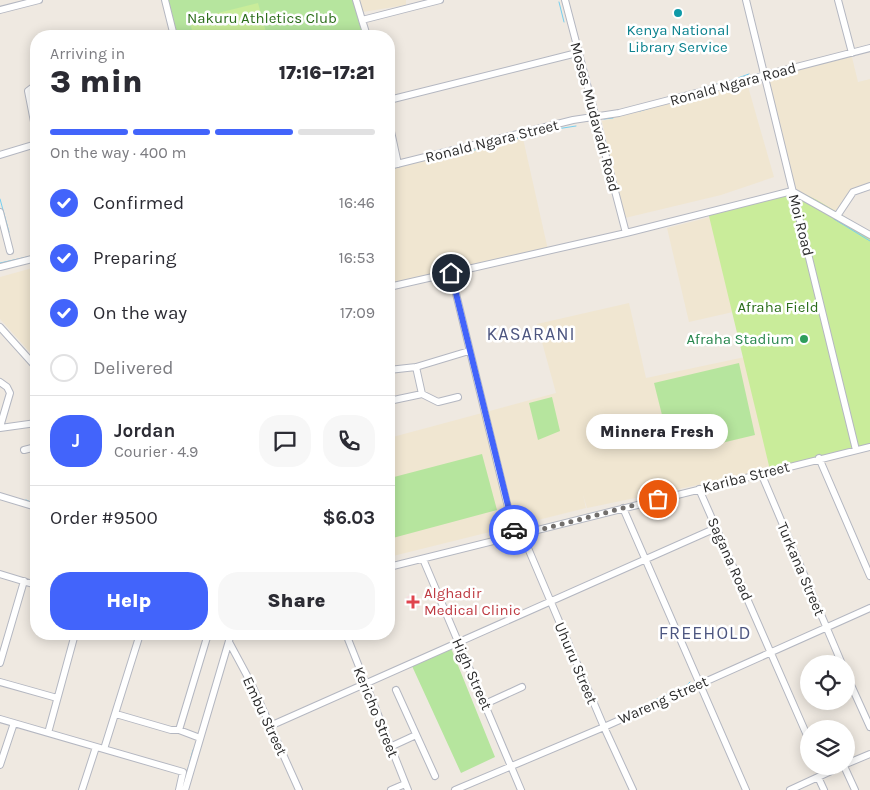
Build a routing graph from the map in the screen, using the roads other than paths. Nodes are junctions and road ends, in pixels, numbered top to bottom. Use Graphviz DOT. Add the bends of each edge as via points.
graph roads {
  1 [pos="39,0"];
  2 [pos="165,0"];
  3 [pos="356,0"];
  4 [pos="440,0"];
  5 [pos="564,0"];
  6 [pos="746,0"];
  7 [pos="838,0"];
  8 [pos="0,10"];
  9 [pos="362,20"];
  10 [pos="172,30"];
  11 [pos="365,30"];
  12 [pos="870,48"];
  13 [pos="577,53"];
  14 [pos="852,53"];
  15 [pos="765,76"];
  16 [pos="30,90"];
  17 [pos="395,98"];
  18 [pos="30,102"];
  19 [pos="596,116"];
  20 [pos="30,146"];
  21 [pos="395,150"];
  22 [pos="0,156"];
  23 [pos="398,164"];
  24 [pos="395,165"];
  25 [pos="870,186"];
  26 [pos="792,191"];
  27 [pos="0,212"];
  28 [pos="837,216"];
  29 [pos="3,232"];
  30 [pos="626,233"];
  31 [pos="870,235"];
  32 [pos="10,251"];
  33 [pos="30,260"];
  34 [pos="0,268"];
  35 [pos="451,273"];
  36 [pos="395,286"];
  37 [pos="0,326"];
  38 [pos="469,351"];
  39 [pos="30,360"];
  40 [pos="416,367"];
  41 [pos="395,369"];
  42 [pos="0,382"];
  43 [pos="422,394"];
  44 [pos="458,397"];
  45 [pos="395,400"];
  46 [pos="30,424"];
  47 [pos="0,428"];
  48 [pos="870,447"];
  49 [pos="30,448"];
  50 [pos="24,450"];
  51 [pos="856,450"];
  52 [pos="819,458"];
  53 [pos="760,473"];
  54 [pos="699,489"];
  55 [pos="0,496"];
  56 [pos="30,505"];
  57 [pos="622,508"];
  58 [pos="716,528"];
  59 [pos="519,535"];
  60 [pos="424,559"];
  61 [pos="643,559"];
  62 [pos="395,566"];
  63 [pos="0,574"];
  64 [pos="870,576"];
  65 [pos="24,580"];
  66 [pos="30,582"];
  67 [pos="550,601"];
  68 [pos="870,608"];
  69 [pos="826,628"];
  70 [pos="73,640"];
  71 [pos="138,640"];
  72 [pos="206,640"];
  73 [pos="229,640"];
  74 [pos="231,640"];
  75 [pos="348,640"];
  76 [pos="458,643"];
  77 [pos="771,652"];
  78 [pos="838,655"];
  79 [pos="0,663"];
  80 [pos="0,682"];
  81 [pos="364,683"];
  82 [pos="700,684"];
  83 [pos="522,687"];
  84 [pos="396,690"];
  85 [pos="855,694"];
  86 [pos="57,698"];
  87 [pos="485,704"];
  88 [pos="116,714"];
  89 [pos="0,719"];
  90 [pos="800,720"];
  91 [pos="14,723"];
  92 [pos="270,726"];
  93 [pos="604,727"];
  94 [pos="870,728"];
  95 [pos="179,730"];
  96 [pos="48,733"];
  97 [pos="416,735"];
  98 [pos="200,738"];
  99 [pos="96,747"];
  100 [pos="390,747"];
  101 [pos="104,749"];
  102 [pos="870,754"];
  103 [pos="855,761"];
  104 [pos="0,765"];
  105 [pos="510,765"];
  106 [pos="821,775"];
  107 [pos="848,775"];
  108 [pos="436,776"];
  109 [pos="406,787"];
  110 [pos="82,790"];
  111 [pos="179,790"];
  112 [pos="185,790"];
  113 [pos="299,790"];
  114 [pos="392,790"];
  115 [pos="455,790"];
  116 [pos="521,790"];
  117 [pos="634,790"];
  118 [pos="746,790"];
  119 [pos="790,790"];
  120 [pos="824,790"];
  121 [pos="855,790"];
  1 -- 8 [label="street"];
  2 -- 10 [label="street"];
  3 -- 9 [label="street"];
  4 -- 9 [label="street"];
  5 -- 13 [label="street, Moses Mudavadi Road"];
  6 -- 15 [label="street, Moi Road"];
  7 -- 14 [label="street"];
  9 -- 11 [label="street"];
  12 -- 14 [label="street, Ronald Ngara Road"];
  13 -- 17 [label="street"];
  13 -- 19 [label="street, Moses Mudavadi Road"];
  14 -- 15 [label="street, Ronald Ngara Road"];
  15 -- 19 [label="street, Ronald Ngara Road"];
  15 -- 26 [label="street, Moi Road"];
  16 -- 18 [label="street"];
  19 -- 23 [label="street, Ronald Ngara Street"];
  19 -- 30 [label="street, Moses Mudavadi Road"];
  20 -- 22 [label="street"];
  21 -- 23 [label="street"];
  23 -- 24 [label="street, Ronald Ngara Street"];
  25 -- 28 [label="street" via="853,192"];
  26 -- 28 [label="street"];
  26 -- 30 [label="street"];
  26 -- 51 [label="street, Moi Road"];
  27 -- 29 [label="street"];
  28 -- 31 [label="street"];
  29 -- 32 [label="street"];
  30 -- 35 [label="street"];
  33 -- 34 [label="street"];
  35 -- 36 [label="street"];
  35 -- 38 [label="street, Uhuru Street"];
  37 -- 39 [label="street"];
  38 -- 40 [label="street"];
  38 -- 59 [label="street, Uhuru Street"];
  40 -- 41 [label="street"];
  40 -- 43 [label="street"];
  42 -- 47 [label="street" via="10,393"];
  43 -- 44 [label="street" via="438,402"];
  43 -- 45 [label="street"];
  46 -- 47 [label="street"];
  48 -- 51 [label="street, Kariba Street"];
  49 -- 50 [label="street"];
  51 -- 52 [label="street, Kariba Street"];
  52 -- 53 [label="street, Kariba Street"];
  52 -- 64 [label="street"];
  53 -- 54 [label="street, Kariba Street"];
  53 -- 69 [label="street, Turkana Street"];
  54 -- 57 [label="street, Kariba Street"];
  54 -- 58 [label="street, Sagana Road"];
  55 -- 56 [label="street"];
  57 -- 59 [label="street, Kariba Street"];
  57 -- 61 [label="street"];
  58 -- 61 [label="street"];
  58 -- 77 [label="street, Sagana Road"];
  59 -- 60 [label="street, Kariba Street"];
  59 -- 67 [label="street, Uhuru Street"];
  60 -- 62 [label="street, Kariba Street"];
  60 -- 76 [label="street, High Street"];
  61 -- 67 [label="street"];
  61 -- 82 [label="street"];
  63 -- 65 [label="street"];
  65 -- 66 [label="street"];
  65 -- 79 [label="street"];
  67 -- 76 [label="street"];
  67 -- 93 [label="street, Uhuru Street"];
  68 -- 69 [label="street, Wareng Street"];
  69 -- 77 [label="street, Wareng Street"];
  69 -- 78 [label="street, Turkana Street"];
  70 -- 86 [label="street"];
  71 -- 88 [label="street"];
  72 -- 95 [label="street"];
  73 -- 98 [label="street"];
  74 -- 92 [label="street, Embu Street"];
  75 -- 81 [label="street, Kericho Street"];
  76 -- 81 [label="street"];
  76 -- 87 [label="street, High Street"];
  77 -- 82 [label="street, Wareng Street"];
  77 -- 90 [label="street, Sagana Road"];
  80 -- 86 [label="street"];
  81 -- 92 [label="street"];
  81 -- 100 [label="street, Kericho Street"];
  82 -- 93 [label="street, Wareng Street"];
  82 -- 118 [label="street"];
  83 -- 87 [label="street"];
  84 -- 97 [label="street"];
  85 -- 94 [label="street"];
  86 -- 96 [label="street"];
  87 -- 105 [label="street, High Street"];
  88 -- 95 [label="street"];
  88 -- 101 [label="street"];
  89 -- 91 [label="street"];
  91 -- 96 [label="street"];
  91 -- 104 [label="street"];
  92 -- 113 [label="street, Embu Street"];
  93 -- 105 [label="street, Wareng Street"];
  93 -- 117 [label="street, Uhuru Street"];
  95 -- 98 [label="street"];
  96 -- 99 [label="street"];
  97 -- 100 [label="street"];
  97 -- 108 [label="street"];
  98 -- 112 [label="street"];
  99 -- 101 [label="street"];
  99 -- 110 [label="street"];
  100 -- 109 [label="street, Kericho Street"];
  101 -- 111 [label="street" via="183,772"];
  102 -- 103 [label="street"];
  105 -- 115 [label="street, Wareng Street"];
  105 -- 116 [label="street, High Street"];
  106 -- 119 [label="street"];
  106 -- 120 [label="street"];
  107 -- 121 [label="street"];
  109 -- 114 [label="street"];
}
